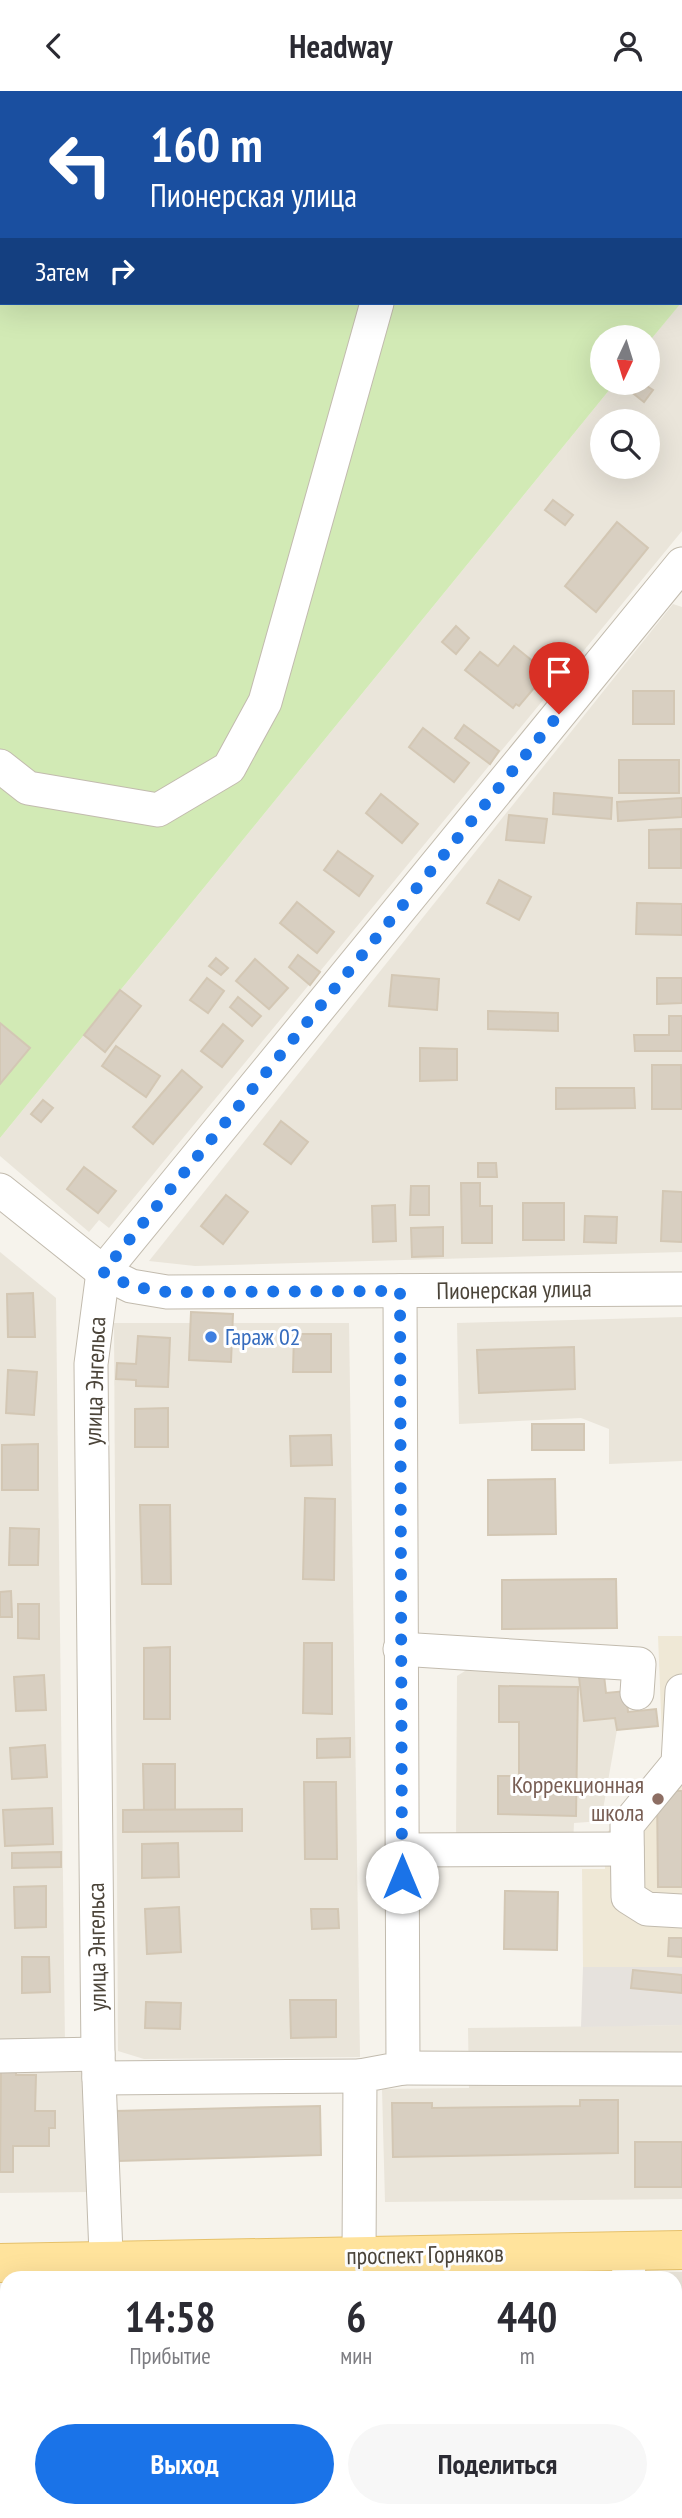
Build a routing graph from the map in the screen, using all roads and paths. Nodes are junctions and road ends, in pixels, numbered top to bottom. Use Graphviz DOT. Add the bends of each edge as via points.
graph roads {
  1 [pos="376,305"];
  2 [pos="682,564"];
  3 [pos="0,766"];
  4 [pos="0,1190"];
  5 [pos="103,1272"];
  6 [pos="682,1289"];
  7 [pos="400,1291"];
  8 [pos="400,1649"];
  9 [pos="682,1691"];
  10 [pos="637,1693"];
  11 [pos="627,1849"];
  12 [pos="402,1850"];
  13 [pos="682,1911"];
  14 [pos="0,2056"];
  15 [pos="99,2066"];
  16 [pos="403,2068"];
  17 [pos="682,2069"];
  18 [pos="360,2076"];
  19 [pos="682,2250"];
  20 [pos="359,2256"];
  21 [pos="0,2263"];
  22 [pos="629,2265"];
  23 [pos="466,2266"];
  24 [pos="107,2270"];
  1 -- 3 [label="street" via="265,702 229,768 158,810 28,788"];
  2 -- 5 [label="street"];
  4 -- 5 [label="street, Пионерская улица"];
  5 -- 7 [label="street, Пионерская улица" via="131,1286 167,1292"];
  5 -- 15 [label="street, улица Энгельса" via="91,1364"];
  6 -- 7 [label="street, Пионерская улица"];
  7 -- 8 [label="street"];
  8 -- 10 [label="street" via="639,1664"];
  8 -- 12 [label="street"];
  9 -- 11 [label="street" via="678,1763 627,1825"];
  11 -- 12 [label="street"];
  11 -- 13 [label="street" via="628,1897 647,1909"];
  12 -- 16 [label="street"];
  14 -- 15 [label="street"];
  15 -- 18 [label="street"];
  15 -- 24 [label="street, улица Энгельса"];
  16 -- 17 [label="street"];
  16 -- 18 [label="street"];
  18 -- 20 [label="street"];
  19 -- 22 [label="main road, проспект Горняков"];
  20 -- 23 [label="main road, проспект Горняков"];
  20 -- 24 [label="main road, проспект Горняков"];
  21 -- 24 [label="main road, проспект Горняков"];
  22 -- 23 [label="main road, проспект Горняков"];
}
